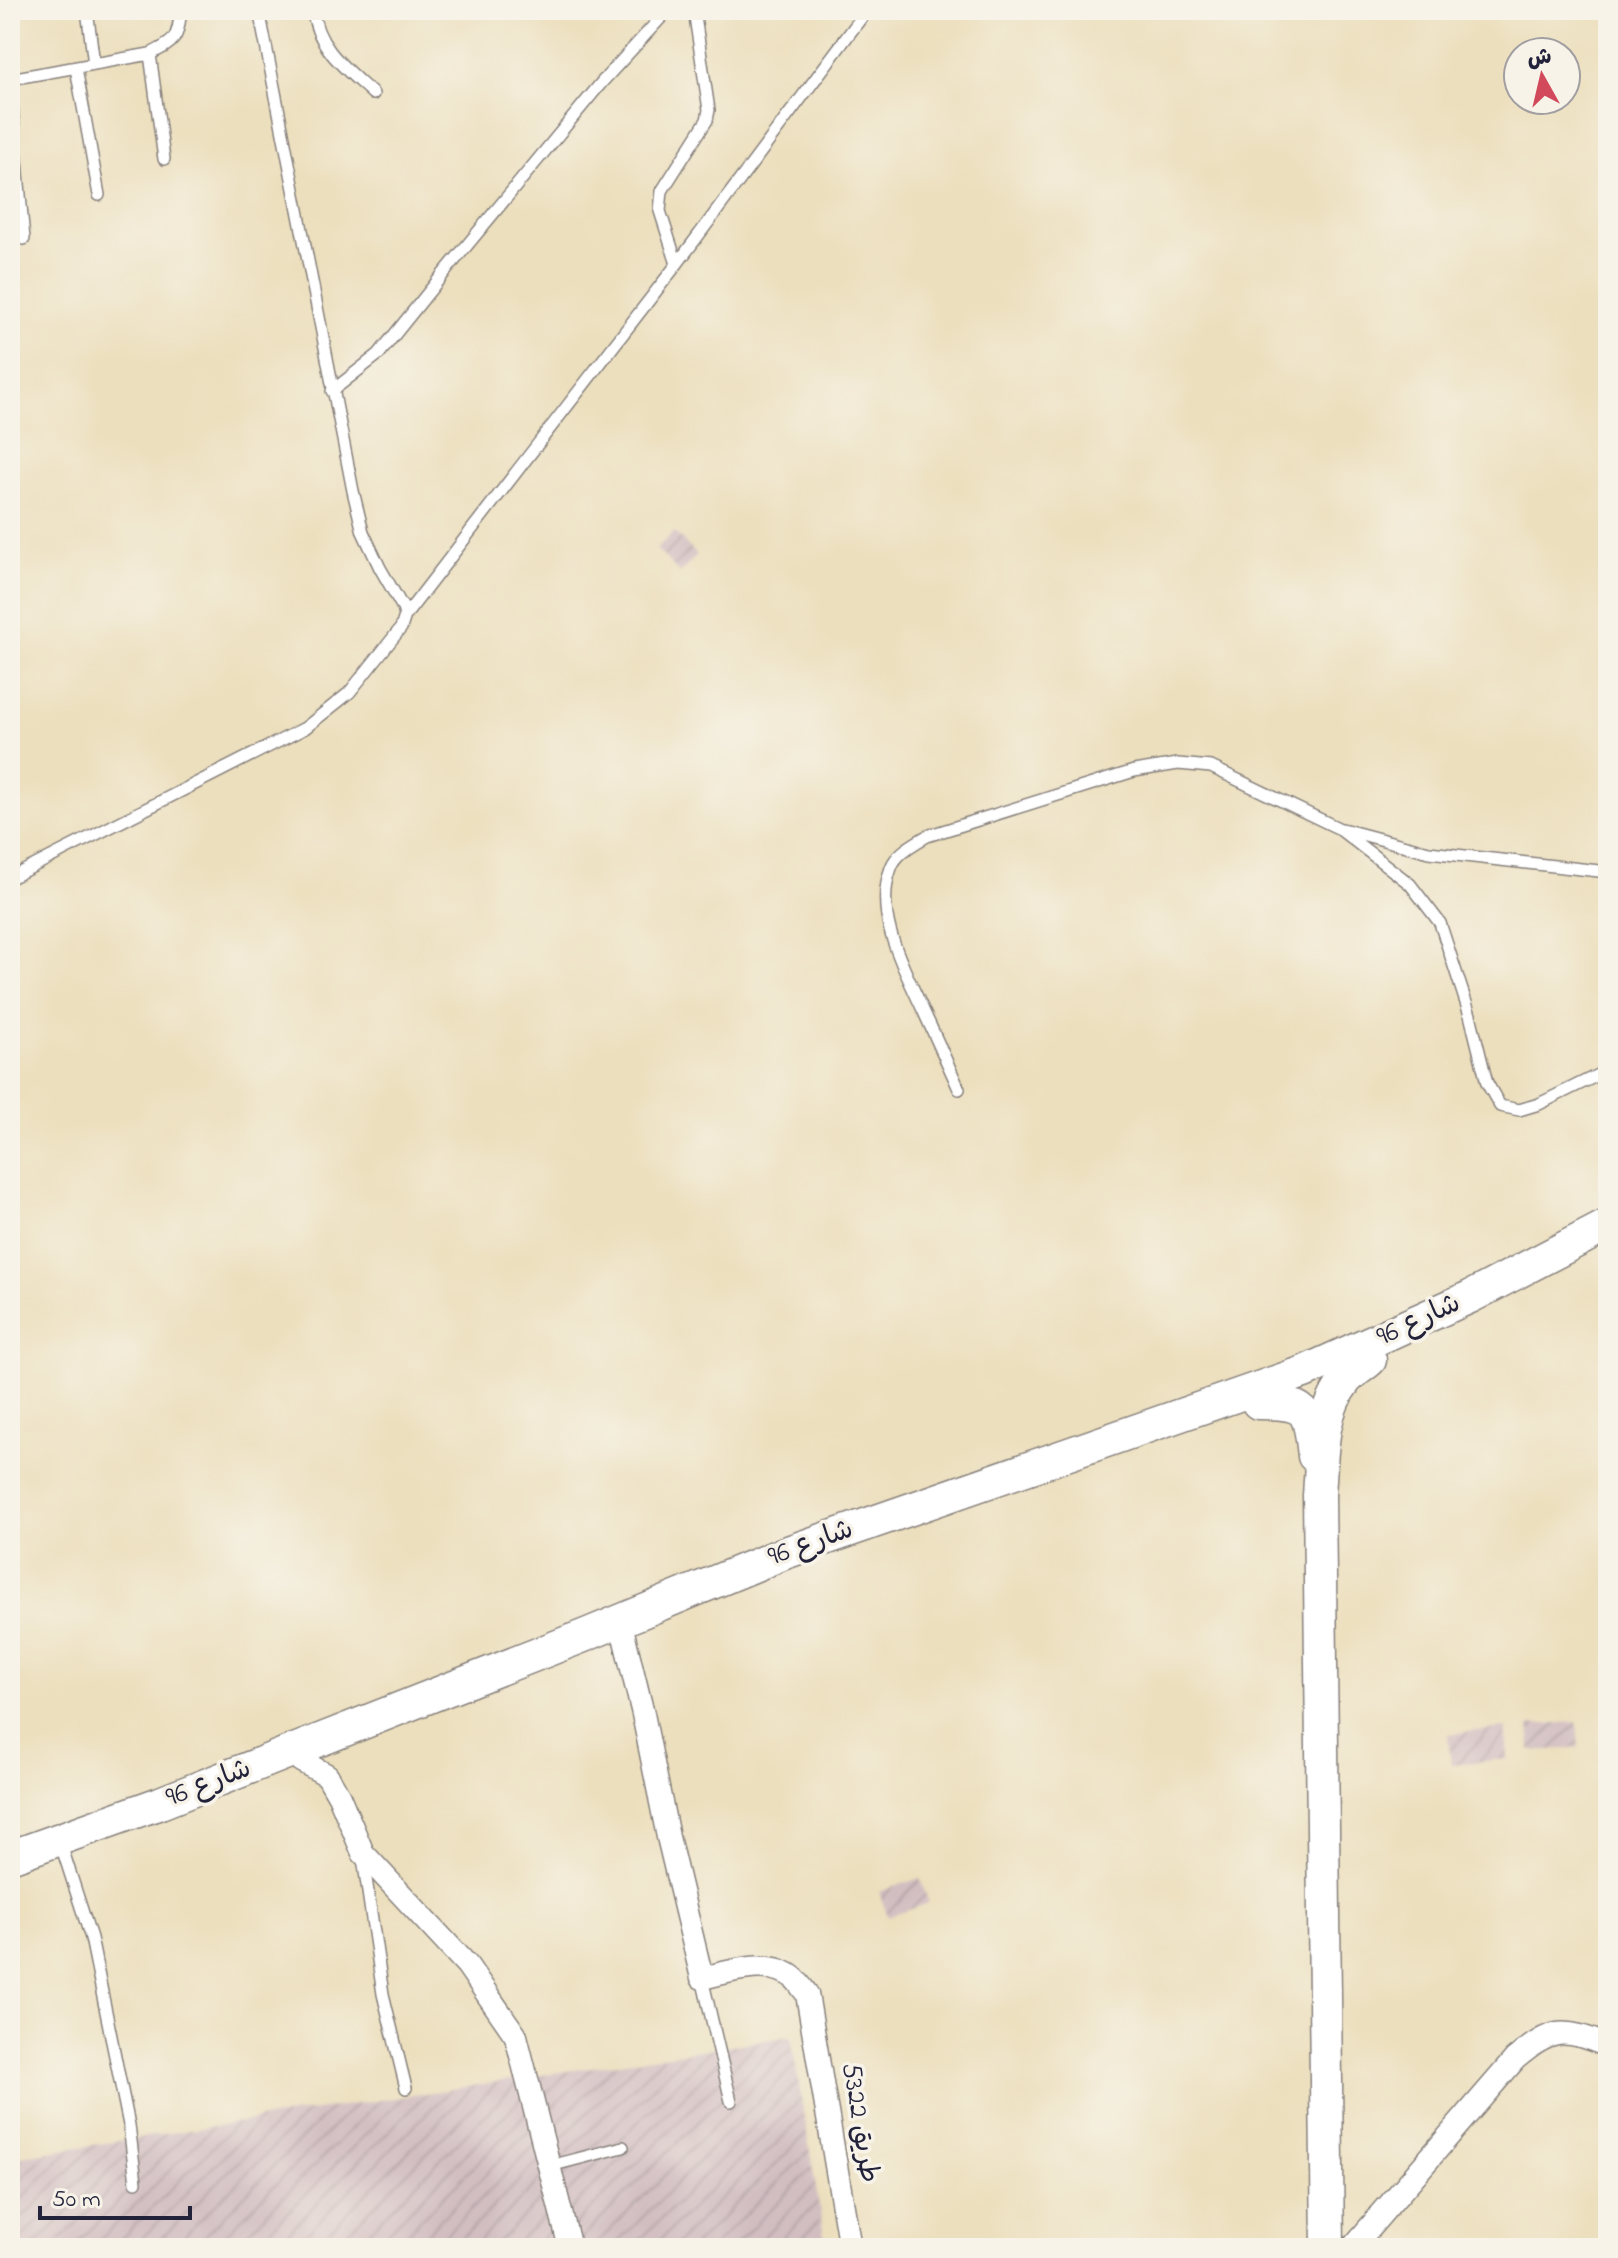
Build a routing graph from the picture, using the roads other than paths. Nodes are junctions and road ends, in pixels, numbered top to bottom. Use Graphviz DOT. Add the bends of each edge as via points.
graph roads {
  1 [pos="87,10"];
  2 [pos="181,10"];
  3 [pos="259,10"];
  4 [pos="313,10"];
  5 [pos="668,10"];
  6 [pos="694,10"];
  7 [pos="867,10"];
  8 [pos="150,54"];
  9 [pos="94,64"];
  10 [pos="76,68"];
  11 [pos="10,82"];
  12 [pos="373,94"];
  13 [pos="164,159"];
  14 [pos="99,195"];
  15 [pos="24,239"];
  16 [pos="677,264"];
  17 [pos="332,391"];
  18 [pos="405,616"];
  19 [pos="1338,828"];
  20 [pos="1608,872"];
  21 [pos="10,878"];
  22 [pos="1608,1070"];
  23 [pos="959,1089"];
  24 [pos="1608,1225"];
  25 [pos="1608,1240"];
  26 [pos="1370,1360"];
  27 [pos="1258,1403"];
  28 [pos="1319,1495"];
  29 [pos="623,1632"];
  30 [pos="301,1761"];
  31 [pos="63,1851"];
  32 [pos="363,1853"];
  33 [pos="10,1857"];
  34 [pos="10,1870"];
  35 [pos="702,1978"];
  36 [pos="1608,2046"];
  37 [pos="406,2088"];
  38 [pos="731,2101"];
  39 [pos="623,2147"];
  40 [pos="550,2166"];
  41 [pos="136,2182"];
  42 [pos="570,2248"];
  43 [pos="850,2248"];
  44 [pos="1328,2248"];
  45 [pos="1352,2248"];
  1 -- 9 [label="lane"];
  2 -- 8 [label="lane" via="170,45"];
  3 -- 17 [label="lane"];
  4 -- 12 [label="lane" via="317,33 327,49"];
  5 -- 17 [label="lane" via="602,82 379,354"];
  6 -- 16 [label="lane" via="709,110 662,191 660,211"];
  7 -- 16 [label="lane"];
  8 -- 9 [label="lane"];
  8 -- 13 [label="lane"];
  9 -- 10 [label="lane"];
  10 -- 11 [label="lane"];
  10 -- 14 [label="lane"];
  11 -- 15 [label="lane"];
  16 -- 18 [label="lane"];
  17 -- 18 [label="lane" via="363,532"];
  18 -- 21 [label="lane" via="394,640 349,693 305,728"];
  19 -- 20 [label="lane" via="1429,852"];
  19 -- 22 [label="lane" via="1410,884 1440,923 1487,1083 1500,1106 1519,1110 1539,1104"];
  19 -- 23 [label="lane" via="1211,767 1178,764 1069,791 927,836 903,851 891,867 885,900 890,928"];
  24 -- 33 [label="street, شارع 96" via="1470,1297 1304,1372 782,1554 160,1803"];
  25 -- 26 [label="street, شارع 96"];
  26 -- 27 [label="street, شارع 96"];
  26 -- 28 [label="street" via="1346,1380 1335,1399 1324,1433"];
  27 -- 28 [label="street" via="1290,1403 1308,1418"];
  27 -- 29 [label="street, شارع 96" via="897,1524"];
  28 -- 44 [label="street"];
  29 -- 30 [label="street, شارع 96"];
  29 -- 35 [label="street"];
  30 -- 31 [label="street, شارع 96"];
  30 -- 32 [label="street" via="327,1775"];
  31 -- 34 [label="street, شارع 96"];
  31 -- 41 [label="lane" via="91,1938"];
  32 -- 37 [label="lane" via="383,1994"];
  32 -- 40 [label="street" via="467,1965 516,2036"];
  35 -- 38 [label="lane"];
  35 -- 43 [label="street, طريق 5322" via="770,1968 793,1977 807,1994"];
  36 -- 45 [label="street" via="1575,2033 1548,2035 1534,2043"];
  39 -- 40 [label="lane"];
  40 -- 42 [label="street"];
}
